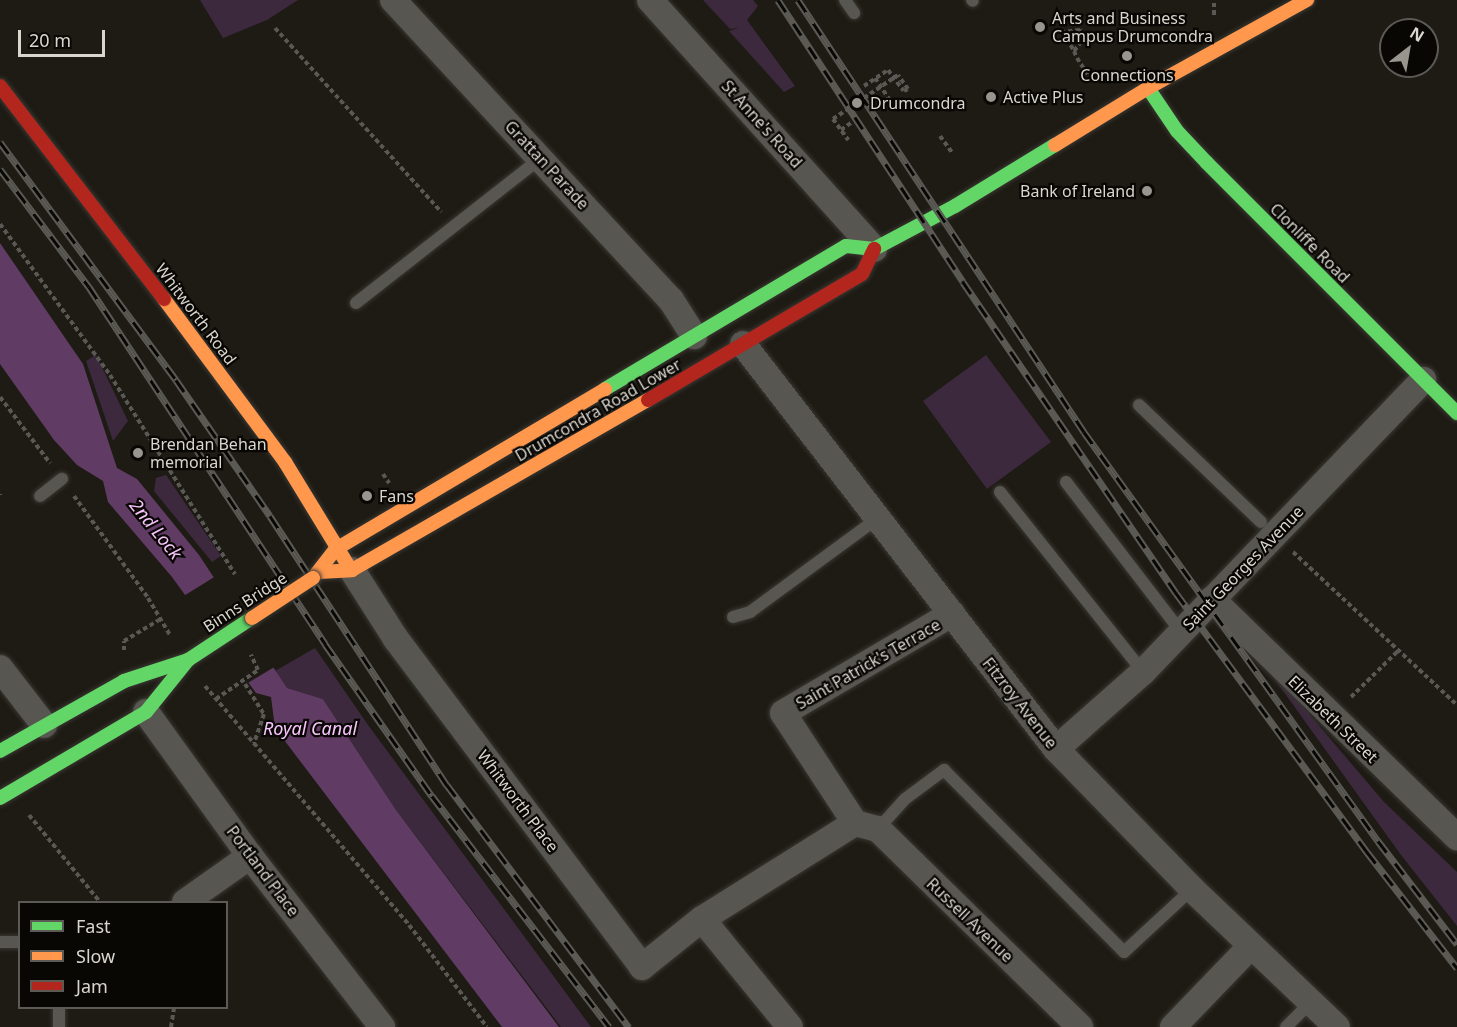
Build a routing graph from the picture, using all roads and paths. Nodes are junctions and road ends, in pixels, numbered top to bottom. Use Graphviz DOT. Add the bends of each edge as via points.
graph roads {
  1 [pos="393,0"];
  2 [pos="650,0"];
  3 [pos="845,0"];
  4 [pos="1306,0"];
  5 [pos="854,13"];
  6 [pos="274,28"];
  7 [pos="1074,51"];
  8 [pos="1088,75"];
  9 [pos="876,77"];
  10 [pos="0,86"];
  11 [pos="864,86"];
  12 [pos="882,86"];
  13 [pos="1148,88"];
  14 [pos="893,105"];
  15 [pos="852,122"];
  16 [pos="841,130"];
  17 [pos="940,136"];
  18 [pos="848,140"];
  19 [pos="953,154"];
  20 [pos="540,158"];
  21 [pos="0,224"];
  22 [pos="454,226"];
  23 [pos="874,249"];
  24 [pos="356,303"];
  25 [pos="694,336"];
  26 [pos="743,344"];
  27 [pos="1423,380"];
  28 [pos="0,397"];
  29 [pos="1139,405"];
  30 [pos="1457,413"];
  31 [pos="48,461"];
  32 [pos="62,479"];
  33 [pos="1066,482"];
  34 [pos="1000,492"];
  35 [pos="40,496"];
  36 [pos="878,518"];
  37 [pos="1261,522"];
  38 [pos="336,549"];
  39 [pos="1290,549"];
  40 [pos="352,570"];
  41 [pos="235,574"];
  42 [pos="316,575"];
  43 [pos="1212,599"];
  44 [pos="952,614"];
  45 [pos="733,617"];
  46 [pos="159,620"];
  47 [pos="165,628"];
  48 [pos="1181,632"];
  49 [pos="124,641"];
  50 [pos="1399,650"];
  51 [pos="192,657"];
  52 [pos="0,668"];
  53 [pos="258,670"];
  54 [pos="1143,672"];
  55 [pos="245,684"];
  56 [pos="1345,702"];
  57 [pos="1457,705"];
  58 [pos="146,712"];
  59 [pos="783,713"];
  60 [pos="44,725"];
  61 [pos="254,744"];
  62 [pos="1056,749"];
  63 [pos="0,751"];
  64 [pos="13,791"];
  65 [pos="0,798"];
  66 [pos="866,826"];
  67 [pos="1457,837"];
  68 [pos="250,856"];
  69 [pos="1192,889"];
  70 [pos="98,901"];
  71 [pos="188,901"];
  72 [pos="702,919"];
  73 [pos="0,942"];
  74 [pos="18,942"];
  75 [pos="1251,946"];
  76 [pos="1311,1002"];
  77 [pos="59,1009"];
  78 [pos="174,1009"];
  79 [pos="59,1027"];
  80 [pos="171,1027"];
  81 [pos="382,1027"];
  82 [pos="487,1027"];
  83 [pos="790,1027"];
  84 [pos="1080,1027"];
  85 [pos="1173,1027"];
  86 [pos="1286,1027"];
  87 [pos="1337,1027"];
  1 -- 20 [label="street, Grattan Parade"];
  2 -- 23 [label="street, St Anne's Road"];
  3 -- 5 [label="lane"];
  4 -- 13 [label="main road"];
  6 -- 22 [label="path"];
  7 -- 7 [label="path" via="1064,32 1080,30 1085,37"];
  7 -- 8 [label="path"];
  9 -- 11 [label="path"];
  9 -- 12 [label="path"];
  9 -- 12 [label="path, bridge" via="888,70 904,92 908,89 898,75"];
  9 -- 14 [label="path"];
  10 -- 38 [label="main road, Whitworth Road" via="285,462"];
  12 -- 16 [label="path, bridge" via="833,119"];
  13 -- 23 [label="main road" via="955,206"];
  13 -- 27 [label="main road, Clonliffe Road" via="1177,130 1207,163"];
  15 -- 16 [label="path"];
  16 -- 18 [label="path"];
  17 -- 19 [label="path"];
  20 -- 22 [label="lane"];
  20 -- 25 [label="street, Grattan Parade" via="671,300"];
  21 -- 41 [label="path" via="110,375"];
  22 -- 24 [label="lane"];
  23 -- 25 [label="main road, Drumcondra Road Lower" via="846,246"];
  23 -- 26 [label="main road, Drumcondra Road Lower" via="862,274"];
  25 -- 38 [label="main road, Drumcondra Road Lower"];
  26 -- 36 [label="street, Fitzroy Avenue"];
  26 -- 40 [label="main road, Drumcondra Road Lower"];
  27 -- 30 [label="main road, Clonliffe Road"];
  27 -- 43 [label="street, Saint Georges Avenue"];
  28 -- 31 [label="path"];
  29 -- 37 [label="lane"];
  32 -- 35 [label="lane"];
  32 -- 46 [label="path" via="148,598"];
  33 -- 48 [label="lane"];
  34 -- 54 [label="lane"];
  36 -- 44 [label="street, Fitzroy Avenue"];
  36 -- 45 [label="lane" via="750,612"];
  38 -- 40 [label="main road, Whitworth Road"];
  38 -- 42 [label="main road, Drumcondra Road Lower"];
  39 -- 50 [label="path"];
  40 -- 42 [label="main road, Drumcondra Road Lower"];
  40 -- 72 [label="street, Whitworth Place" via="396,639 642,967"];
  42 -- 51 [label="main road, Binns Bridge, bridge"];
  43 -- 48 [label="street, Saint Georges Avenue"];
  43 -- 67 [label="street, Elizabeth Street"];
  44 -- 59 [label="street, Saint Patrick's Terrace"];
  44 -- 62 [label="street, Fitzroy Avenue"];
  46 -- 47 [label="path"];
  46 -- 49 [label="path"];
  48 -- 54 [label="street, Saint Georges Avenue"];
  50 -- 56 [label="path"];
  50 -- 57 [label="path"];
  51 -- 58 [label="main road"];
  51 -- 60 [label="main road" via="124,681"];
  52 -- 60 [label="street"];
  53 -- 61 [label="path" via="214,698"];
  54 -- 62 [label="street, Saint Georges Avenue"];
  55 -- 61 [label="path" via="264,714"];
  58 -- 64 [label="main road"];
  58 -- 68 [label="street, Portland Place"];
  59 -- 66 [label="street, Russell Avenue"];
  60 -- 63 [label="main road"];
  61 -- 82 [label="path" via="409,925"];
  62 -- 69 [label="street, Fitzroy Avenue"];
  64 -- 65 [label="main road"];
  64 -- 70 [label="path"];
  66 -- 69 [label="lane" via="944,770 1124,952"];
  66 -- 72 [label="street"];
  66 -- 84 [label="street, Russell Avenue"];
  68 -- 71 [label="street"];
  68 -- 81 [label="street, Portland Place"];
  69 -- 75 [label="street, Fitzroy Avenue"];
  72 -- 83 [label="street"];
  73 -- 74 [label="lane"];
  75 -- 76 [label="street, Fitzroy Avenue"];
  75 -- 85 [label="street"];
  76 -- 86 [label="lane"];
  76 -- 87 [label="street, Fitzroy Avenue"];
  77 -- 79 [label="lane"];
  78 -- 80 [label="path"];
}
